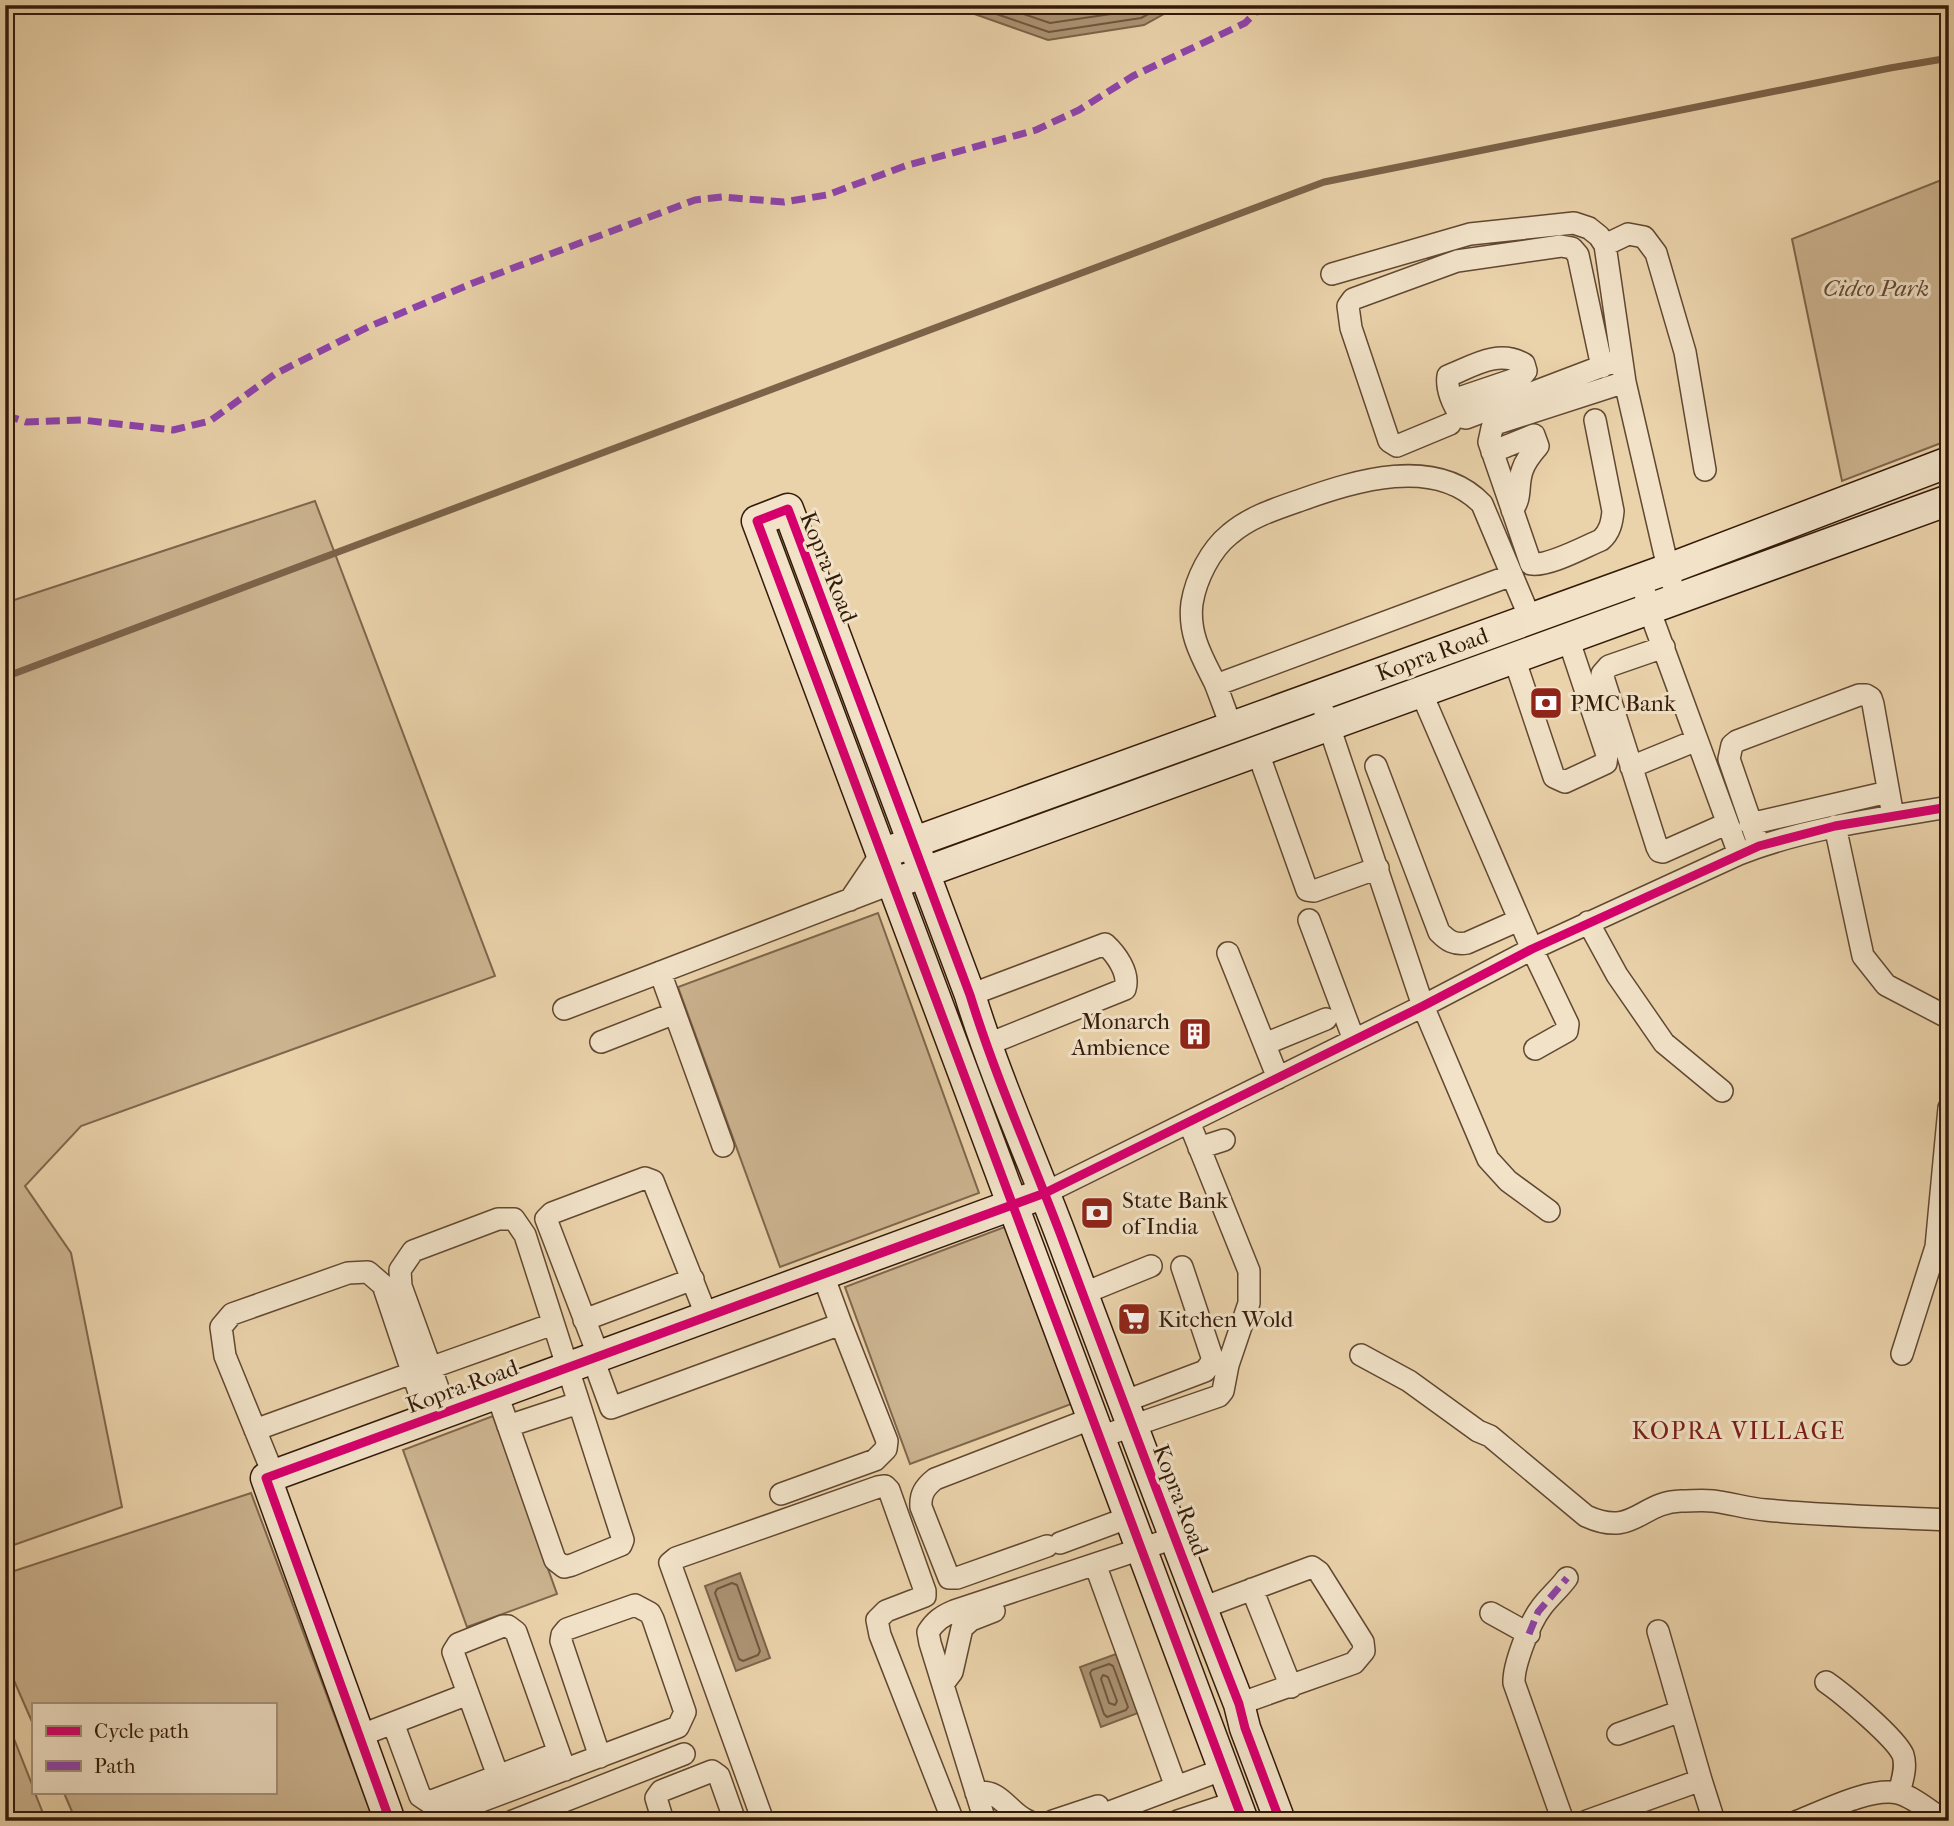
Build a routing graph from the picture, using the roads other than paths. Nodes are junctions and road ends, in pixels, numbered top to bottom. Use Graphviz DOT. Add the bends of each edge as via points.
graph roads {
  1 [pos="1605,246"];
  2 [pos="1332,274"];
  3 [pos="1612,363"];
  4 [pos="1625,383"];
  5 [pos="1453,400"];
  6 [pos="1595,420"];
  7 [pos="1450,424"];
  8 [pos="1492,452"];
  9 [pos="1949,462"];
  10 [pos="1705,470"];
  11 [pos="1949,500"];
  12 [pos="1511,510"];
  13 [pos="1654,573"];
  14 [pos="1513,576"];
  15 [pos="1662,604"];
  16 [pos="1530,618"];
  17 [pos="1568,638"];
  18 [pos="1664,647"];
  19 [pos="1514,658"];
  20 [pos="1216,685"];
  21 [pos="1421,692"];
  22 [pos="1319,695"];
  23 [pos="1329,725"];
  24 [pos="1233,728"];
  25 [pos="1697,740"];
  26 [pos="1257,750"];
  27 [pos="1376,766"];
  28 [pos="1631,767"];
  29 [pos="1888,792"];
  30 [pos="1949,807"];
  31 [pos="1893,816"];
  32 [pos="1726,824"];
  33 [pos="1750,824"];
  34 [pos="1835,826"];
  35 [pos="914,842"];
  36 [pos="1749,850"];
  37 [pos="881,854"];
  38 [pos="1378,868"];
  39 [pos="925,872"];
  40 [pos="892,884"];
  41 [pos="850,900"];
  42 [pos="1309,920"];
  43 [pos="1519,920"];
  44 [pos="1588,922"];
  45 [pos="1532,949"];
  46 [pos="1228,953"];
  47 [pos="660,972"];
  48 [pos="970,995"];
  49 [pos="1423,1006"];
  50 [pos="564,1009"];
  51 [pos="675,1013"];
  52 [pos="1949,1018"];
  53 [pos="1326,1020"];
  54 [pos="1354,1040"];
  55 [pos="601,1042"];
  56 [pos="1265,1044"];
  57 [pos="986,1045"];
  58 [pos="1535,1049"];
  59 [pos="1278,1078"];
  60 [pos="1722,1090"];
  61 [pos="1949,1108"];
  62 [pos="1189,1122"];
  63 [pos="1224,1140"];
  64 [pos="723,1146"];
  65 [pos="1199,1148"];
  66 [pos="1045,1193"];
  67 [pos="1013,1205"];
  68 [pos="1549,1211"];
  69 [pos="1943,1250"];
  70 [pos="1151,1266"];
  71 [pos="1182,1267"];
  72 [pos="823,1275"];
  73 [pos="693,1279"];
  74 [pos="1082,1294"];
  75 [pos="707,1317"];
  76 [pos="584,1320"];
  77 [pos="553,1324"];
  78 [pos="841,1324"];
  79 [pos="1902,1353"];
  80 [pos="1361,1355"];
  81 [pos="586,1361"];
  82 [pos="421,1370"];
  83 [pos="497,1394"];
  84 [pos="578,1404"];
  85 [pos="1127,1414"];
  86 [pos="437,1416"];
  87 [pos="508,1426"];
  88 [pos="1096,1428"];
  89 [pos="255,1430"];
  90 [pos="274,1476"];
  91 [pos="781,1494"];
  92 [pos="1130,1517"];
  93 [pos="1949,1520"];
  94 [pos="1174,1538"];
  95 [pos="1143,1549"];
  96 [pos="1096,1564"];
  97 [pos="1567,1578"];
  98 [pos="1251,1589"];
  99 [pos="1028,1597"];
  100 [pos="1202,1608"];
  101 [pos="1491,1613"];
  102 [pos="1658,1631"];
  103 [pos="1529,1634"];
  104 [pos="1826,1682"];
  105 [pos="943,1684"];
  106 [pos="1291,1687"];
  107 [pos="468,1694"];
  108 [pos="1239,1704"];
  109 [pos="1681,1711"];
  110 [pos="393,1723"];
  111 [pos="1618,1734"];
  112 [pos="359,1736"];
  113 [pos="684,1754"];
  114 [pos="600,1757"];
  115 [pos="565,1763"];
  116 [pos="1224,1769"];
  117 [pos="498,1776"];
  118 [pos="1701,1780"];
  119 [pos="1176,1787"];
  120 [pos="976,1793"];
  121 [pos="1899,1793"];
  122 [pos="1240,1811"];
  123 [pos="1092,1813"];
  124 [pos="390,1821"];
  125 [pos="428,1821"];
  126 [pos="513,1821"];
  127 [pos="663,1821"];
  128 [pos="735,1821"];
  129 [pos="763,1821"];
  130 [pos="953,1821"];
  131 [pos="985,1821"];
  132 [pos="1028,1821"];
  133 [pos="1053,1821"];
  134 [pos="1178,1821"];
  135 [pos="1280,1821"];
  136 [pos="1563,1821"];
  137 [pos="1587,1821"];
  138 [pos="1714,1821"];
  139 [pos="1798,1821"];
  140 [pos="1945,1821"];
  1 -- 2 [label="street" via="1590,228 1574,223 1470,234"];
  1 -- 3 [label="street"];
  1 -- 10 [label="street" via="1629,234 1644,237 1656,253 1685,352"];
  3 -- 4 [label="street"];
  3 -- 5 [label="street" via="1466,418"];
  3 -- 7 [label="street" via="1572,248 1457,261 1353,299 1348,306 1351,328 1390,441 1397,446"];
  4 -- 8 [label="street" via="1498,422 1489,435"];
  4 -- 13 [label="street"];
  6 -- 12 [label="street" via="1613,511 1606,536 1535,566 1529,561"];
  8 -- 12 [label="street"];
  8 -- 12 [label="street" via="1534,435 1537,439 1538,446 1520,475 1519,500"];
  9 -- 13 [label="street, Kopra Road"];
  11 -- 15 [label="street, Kopra Road"];
  13 -- 15 [label="street"];
  13 -- 15 [label="street"];
  13 -- 16 [label="street, Kopra Road"];
  14 -- 16 [label="street"];
  14 -- 20 [label="street"];
  14 -- 20 [label="street" via="1482,504 1464,490 1430,479 1378,478 1261,514 1219,545 1194,592 1192,632"];
  15 -- 17 [label="street, Kopra Road"];
  15 -- 18 [label="street"];
  16 -- 22 [label="street, Kopra Road"];
  17 -- 19 [label="street, Kopra Road"];
  17 -- 19 [label="street" via="1607,755 1606,763 1565,782 1554,777"];
  18 -- 25 [label="street"];
  18 -- 28 [label="street" via="1609,666 1602,674"];
  19 -- 21 [label="street, Kopra Road"];
  20 -- 24 [label="street"];
  21 -- 23 [label="street, Kopra Road"];
  21 -- 43 [label="street"];
  22 -- 23 [label="street"];
  22 -- 24 [label="street, Kopra Road"];
  23 -- 26 [label="street, Kopra Road"];
  23 -- 38 [label="street"];
  24 -- 35 [label="street, Kopra Road"];
  25 -- 28 [label="street"];
  25 -- 32 [label="street"];
  26 -- 38 [label="street" via="1307,890"];
  26 -- 39 [label="street, Kopra Road"];
  27 -- 43 [label="street" via="1439,932 1449,942 1467,943"];
  28 -- 32 [label="street" via="1659,851"];
  29 -- 31 [label="street"];
  29 -- 33 [label="street"];
  29 -- 33 [label="street" via="1871,698 1859,695 1732,745 1729,759"];
  30 -- 31 [label="street"];
  31 -- 34 [label="street"];
  32 -- 36 [label="street"];
  33 -- 36 [label="street"];
  34 -- 36 [label="street"];
  34 -- 52 [label="street" via="1863,956 1886,985"];
  35 -- 37 [label="street, Kopra Road"];
  35 -- 37 [label="street, Kopra Road" via="788,509 757,521"];
  35 -- 39 [label="street, Kopra Road"];
  36 -- 44 [label="street"];
  37 -- 40 [label="street, Kopra Road"];
  37 -- 41 [label="street"];
  38 -- 49 [label="street"];
  39 -- 40 [label="street, Kopra Road"];
  39 -- 48 [label="street, Kopra Road"];
  40 -- 41 [label="street"];
  40 -- 67 [label="street, Kopra Road"];
  41 -- 47 [label="street"];
  42 -- 54 [label="street"];
  43 -- 45 [label="street"];
  44 -- 45 [label="street"];
  44 -- 60 [label="street" via="1617,975 1664,1043"];
  45 -- 49 [label="street"];
  45 -- 58 [label="street" via="1568,1024 1567,1031"];
  46 -- 56 [label="street"];
  47 -- 50 [label="street"];
  47 -- 51 [label="street"];
  48 -- 57 [label="street, Kopra Road"];
  48 -- 57 [label="street" via="1105,944 1116,954 1128,982 1125,989"];
  49 -- 54 [label="street"];
  49 -- 68 [label="street" via="1488,1159 1508,1181"];
  51 -- 55 [label="street"];
  51 -- 64 [label="street"];
  53 -- 56 [label="street"];
  54 -- 59 [label="street"];
  56 -- 59 [label="street"];
  57 -- 66 [label="street, Kopra Road"];
  59 -- 62 [label="street"];
  61 -- 69 [label="street"];
  62 -- 65 [label="street"];
  62 -- 66 [label="street"];
  63 -- 65 [label="street"];
  65 -- 85 [label="street" via="1214,1203 1249,1271 1249,1303 1219,1395"];
  66 -- 67 [label="street, Kopra Road"];
  66 -- 74 [label="street, Kopra Road"];
  67 -- 72 [label="street, Kopra Road"];
  67 -- 88 [label="street, Kopra Road"];
  69 -- 79 [label="street"];
  70 -- 74 [label="street"];
  71 -- 85 [label="street" via="1211,1363 1205,1371"];
  72 -- 75 [label="street, Kopra Road"];
  72 -- 78 [label="street"];
  73 -- 75 [label="street"];
  73 -- 76 [label="street"];
  73 -- 76 [label="street" via="653,1181 645,1178 546,1219"];
  74 -- 85 [label="street, Kopra Road"];
  75 -- 81 [label="street, Kopra Road"];
  76 -- 81 [label="street"];
  77 -- 81 [label="street"];
  77 -- 82 [label="street"];
  77 -- 82 [label="street" via="525,1235 514,1219 498,1219 414,1251 400,1270"];
  78 -- 81 [label="street" via="612,1412"];
  78 -- 91 [label="street" via="887,1441 886,1450 875,1460"];
  80 -- 93 [label="street" via="1409,1381 1490,1436 1586,1516 1600,1522 1616,1525 1677,1501"];
  81 -- 83 [label="street, Kopra Road"];
  81 -- 84 [label="street"];
  82 -- 86 [label="street"];
  82 -- 89 [label="street"];
  82 -- 89 [label="street" via="383,1285 368,1272 348,1273 232,1314 221,1327 225,1356"];
  83 -- 86 [label="street, Kopra Road"];
  83 -- 87 [label="street"];
  84 -- 87 [label="street"];
  84 -- 87 [label="street" via="623,1540 618,1548 572,1565 564,1567 555,1560"];
  85 -- 88 [label="street"];
  85 -- 94 [label="street, Kopra Road"];
  86 -- 90 [label="street, Kopra Road"];
  88 -- 92 [label="street, Kopra Road"];
  88 -- 92 [label="street" via="935,1479 920,1497 921,1507 947,1575 953,1579"];
  89 -- 90 [label="street"];
  90 -- 112 [label="street" via="266,1478"];
  92 -- 95 [label="street, Kopra Road"];
  94 -- 95 [label="street"];
  94 -- 100 [label="street, Kopra Road"];
  95 -- 96 [label="street"];
  95 -- 116 [label="street, Kopra Road"];
  96 -- 105 [label="street" via="942,1616 928,1632"];
  96 -- 119 [label="street"];
  97 -- 103 [label="street" via="1538,1612"];
  98 -- 100 [label="street"];
  98 -- 106 [label="street"];
  98 -- 106 [label="street" via="1312,1567 1363,1642 1364,1651 1354,1663"];
  99 -- 105 [label="street" via="962,1628 952,1672"];
  100 -- 108 [label="street, Kopra Road"];
  101 -- 103 [label="street"];
  102 -- 109 [label="street"];
  103 -- 136 [label="street" via="1515,1666 1514,1683"];
  104 -- 121 [label="street" via="1847,1696 1903,1754 1905,1772"];
  105 -- 120 [label="street"];
  106 -- 108 [label="street"];
  107 -- 110 [label="street"];
  107 -- 115 [label="street" via="454,1647 503,1626 512,1628"];
  107 -- 117 [label="street"];
  108 -- 135 [label="street, Kopra Road"];
  109 -- 111 [label="street"];
  109 -- 118 [label="street"];
  110 -- 112 [label="street"];
  110 -- 117 [label="street" via="424,1800 433,1801"];
  112 -- 124 [label="street"];
  113 -- 126 [label="street"];
  114 -- 114 [label="street" via="678,1727 685,1712 653,1619 635,1605 562,1634"];
  114 -- 115 [label="street"];
  115 -- 117 [label="street"];
  115 -- 125 [label="street"];
  116 -- 119 [label="street"];
  116 -- 122 [label="street, Kopra Road"];
  118 -- 137 [label="street"];
  118 -- 138 [label="street"];
  119 -- 123 [label="street"];
  120 -- 131 [label="street"];
  120 -- 132 [label="street" via="998,1795 1018,1817"];
  121 -- 139 [label="street" via="1864,1796"];
  121 -- 140 [label="street"];
  122 -- 134 [label="street"];
  123 -- 133 [label="street"];
  127 -- 128 [label="street" via="656,1798 661,1791 712,1771 719,1776"];
  129 -- 130 [label="street" via="670,1563 885,1486 925,1596 886,1611 877,1620 880,1635"];
}
